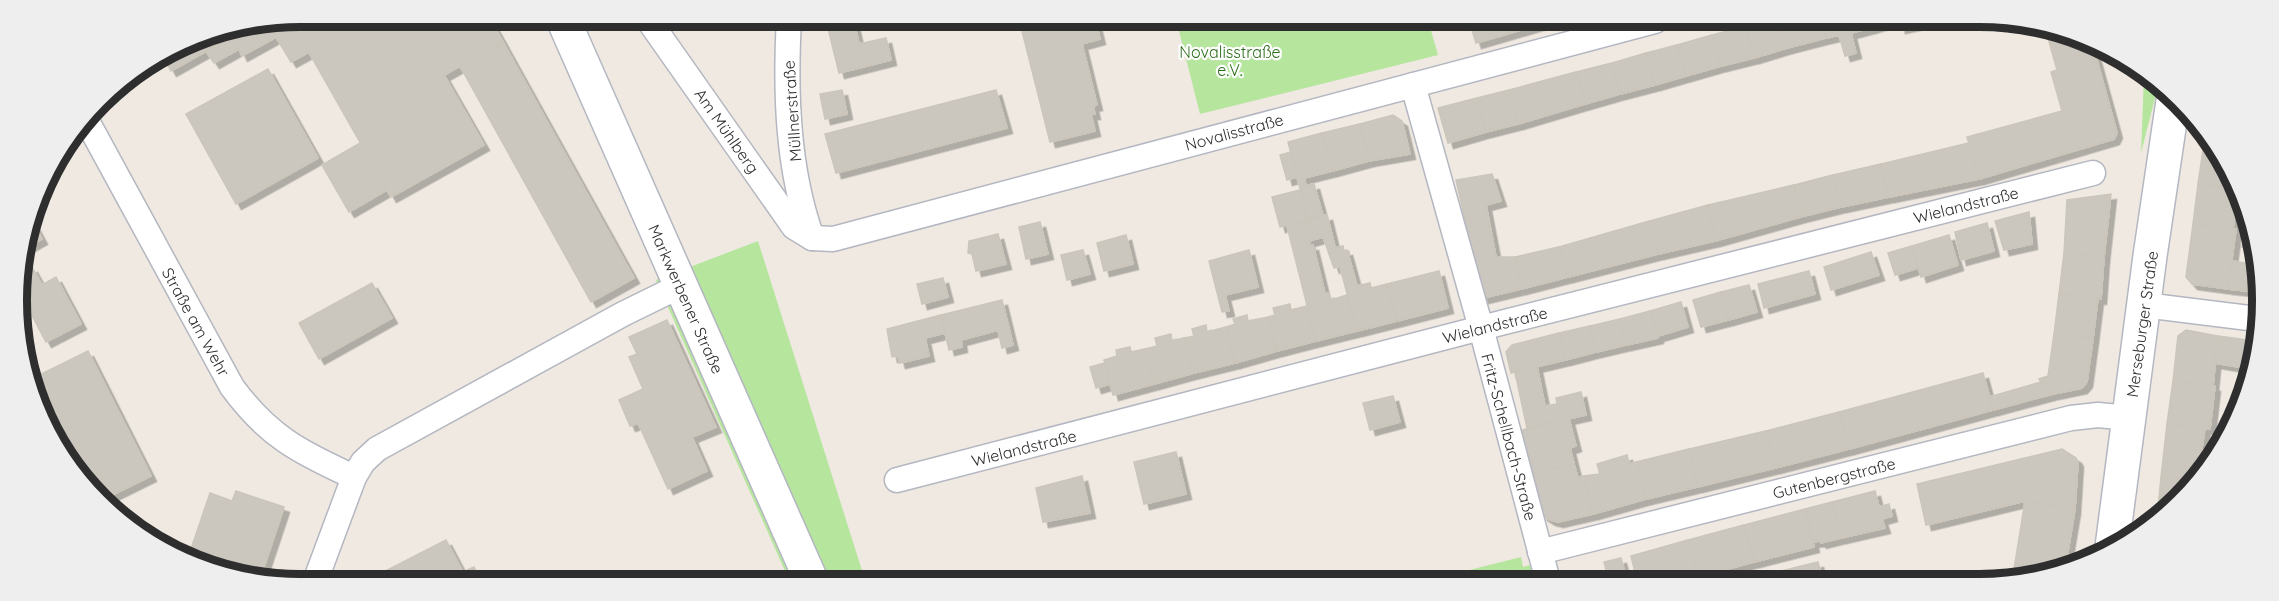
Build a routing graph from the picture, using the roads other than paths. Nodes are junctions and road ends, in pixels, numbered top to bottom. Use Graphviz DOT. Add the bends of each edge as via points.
graph roads {
  1 [pos="566,27"];
  2 [pos="654,27"];
  3 [pos="789,27"];
  4 [pos="1632,27"];
  5 [pos="1413,85"];
  6 [pos="2172,107"];
  7 [pos="90,127"];
  8 [pos="2093,173"];
  9 [pos="812,238"];
  10 [pos="680,286"];
  11 [pos="2144,305"];
  12 [pos="2251,318"];
  13 [pos="1481,328"];
  14 [pos="2129,418"];
  15 [pos="354,477"];
  16 [pos="897,480"];
  17 [pos="2113,538"];
  18 [pos="1540,552"];
  19 [pos="318,574"];
  20 [pos="809,574"];
  21 [pos="1546,574"];
  1 -- 10 [label="main road, Markwerbener Straße"];
  2 -- 9 [label="street, Am Mühlberg" via="794,227"];
  3 -- 9 [label="street, Müllnerstraße" via="790,133 801,206"];
  4 -- 5 [label="street, Novalisstraße"];
  5 -- 9 [label="street, Novalisstraße" via="832,239"];
  5 -- 13 [label="street, Fritz-Schellbach-Straße"];
  6 -- 11 [label="main road, Merseburger Straße"];
  7 -- 15 [label="street, Straße am Wehr" via="232,387 248,409 273,434 296,449"];
  8 -- 13 [label="street, Wielandstraße"];
  10 -- 15 [label="street" via="378,449"];
  10 -- 20 [label="main road, Markwerbener Straße"];
  11 -- 12 [label="street"];
  11 -- 14 [label="main road, Merseburger Straße"];
  13 -- 16 [label="street, Wielandstraße"];
  13 -- 18 [label="street, Fritz-Schellbach-Straße"];
  14 -- 17 [label="main road, Merseburger Straße"];
  14 -- 18 [label="street, Gutenbergstraße" via="2071,418"];
  15 -- 19 [label="street"];
  18 -- 21 [label="street, Fritz-Schellbach-Straße"];
}
